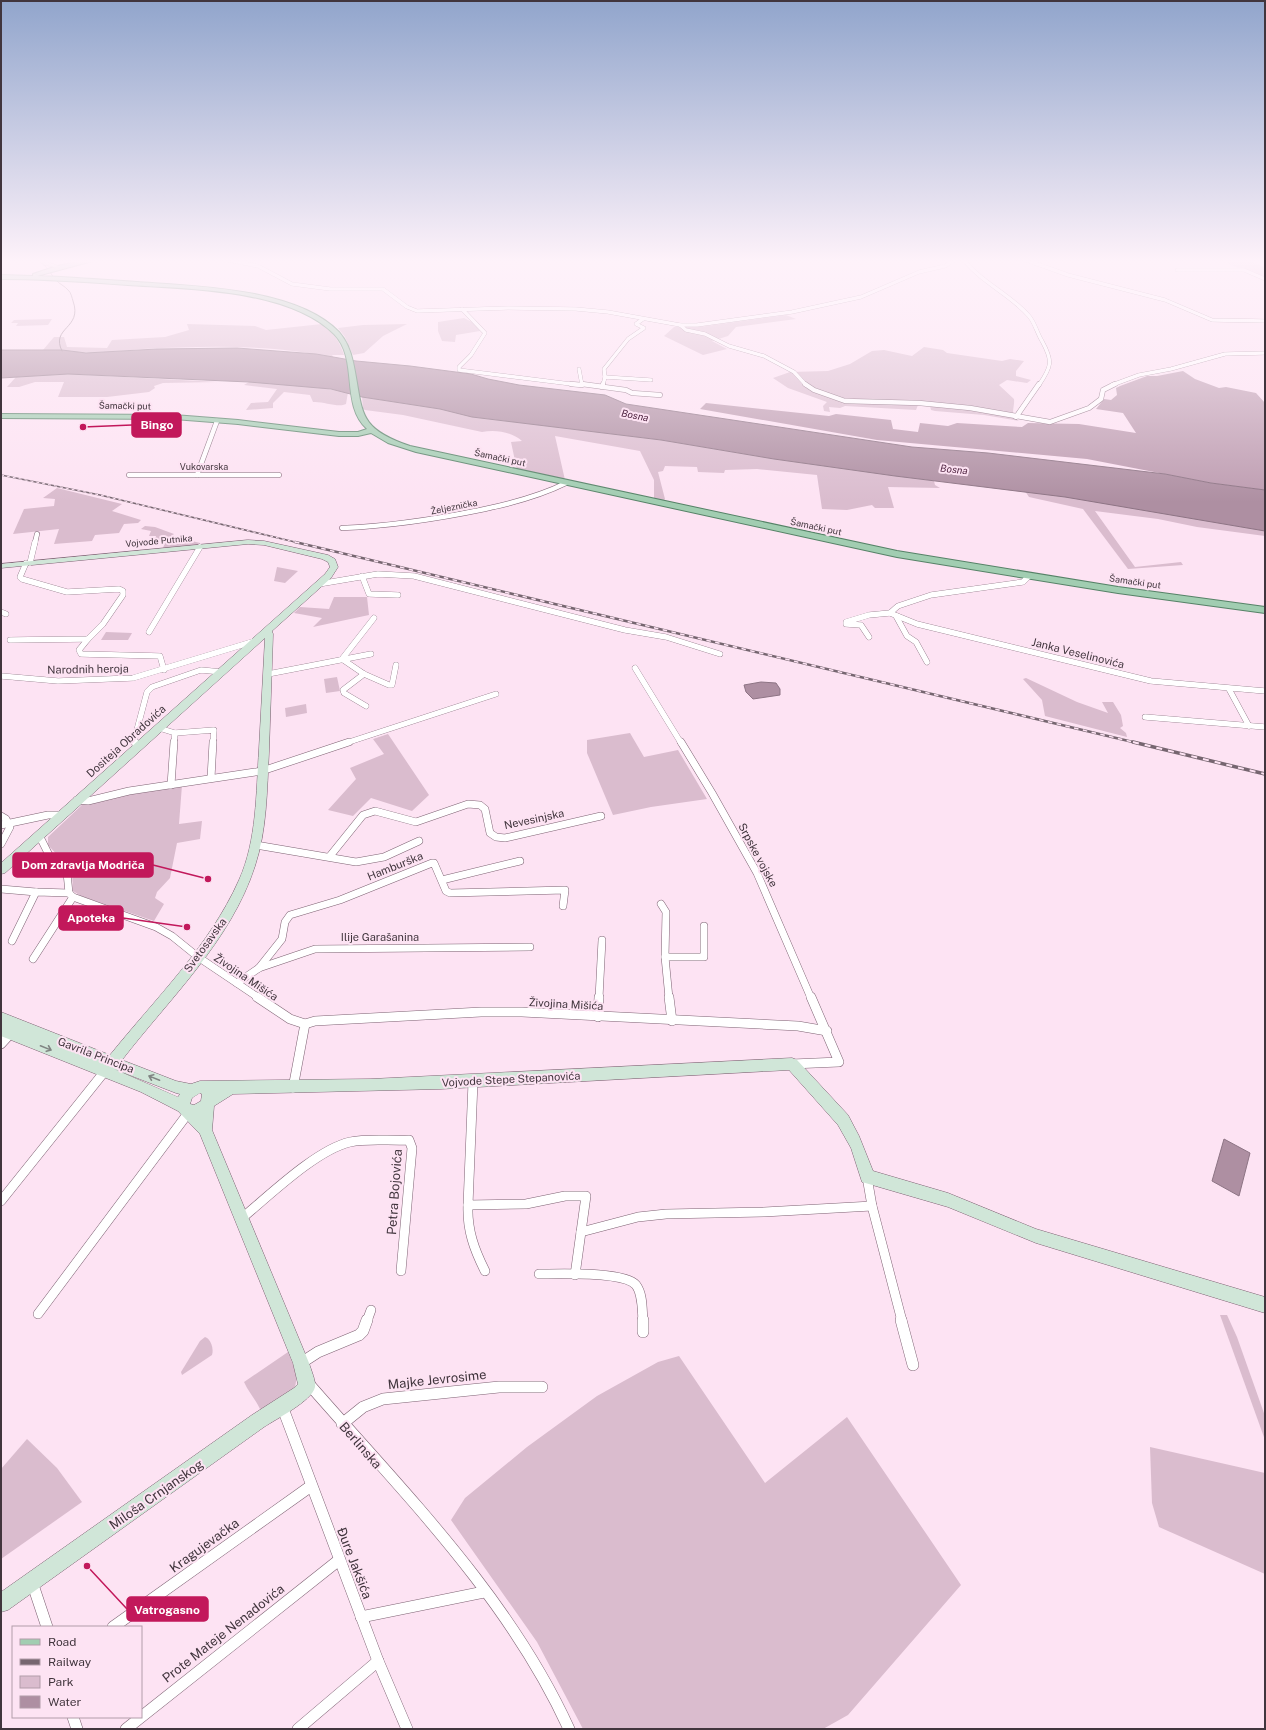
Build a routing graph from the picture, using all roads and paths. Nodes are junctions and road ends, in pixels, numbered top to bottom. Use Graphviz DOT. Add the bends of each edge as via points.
graph roads {
  1 [pos="342,341"];
  2 [pos="480,341"];
  3 [pos="627,341"];
  4 [pos="719,341"];
  5 [pos="1042,341"];
  6 [pos="1265,353"];
  7 [pos="579,369"];
  8 [pos="605,376"];
  9 [pos="652,380"];
  10 [pos="582,385"];
  11 [pos="602,387"];
  12 [pos="660,395"];
  13 [pos="1,416"];
  14 [pos="1016,417"];
  15 [pos="217,421"];
  16 [pos="363,421"];
  17 [pos="372,430"];
  18 [pos="357,432"];
  19 [pos="347,435"];
  20 [pos="279,474"];
  21 [pos="129,475"];
  22 [pos="197,475"];
  23 [pos="566,483"];
  24 [pos="342,528"];
  25 [pos="37,534"];
  26 [pos="200,547"];
  27 [pos="28,563"];
  28 [pos="1,566"];
  29 [pos="362,576"];
  30 [pos="1029,576"];
  31 [pos="319,584"];
  32 [pos="398,595"];
  33 [pos="1265,610"];
  34 [pos="893,615"];
  35 [pos="374,618"];
  36 [pos="267,631"];
  37 [pos="149,632"];
  38 [pos="869,637"];
  39 [pos="88,639"];
  40 [pos="10,640"];
  41 [pos="256,641"];
  42 [pos="371,654"];
  43 [pos="720,654"];
  44 [pos="342,659"];
  45 [pos="927,662"];
  46 [pos="396,665"];
  47 [pos="635,668"];
  48 [pos="164,670"];
  49 [pos="222,672"];
  50 [pos="268,674"];
  51 [pos="364,674"];
  52 [pos="1,676"];
  53 [pos="1229,688"];
  54 [pos="1265,691"];
  55 [pos="496,694"];
  56 [pos="366,706"];
  57 [pos="1145,717"];
  58 [pos="1249,726"];
  59 [pos="1265,727"];
  60 [pos="159,728"];
  61 [pos="175,733"];
  62 [pos="137,748"];
  63 [pos="262,771"];
  64 [pos="211,778"];
  65 [pos="171,785"];
  66 [pos="77,800"];
  67 [pos="62,815"];
  68 [pos="1,816"];
  69 [pos="601,816"];
  70 [pos="9,824"];
  71 [pos="1,825"];
  72 [pos="39,835"];
  73 [pos="419,841"];
  74 [pos="1,844"];
  75 [pos="256,846"];
  76 [pos="330,856"];
  77 [pos="520,861"];
  78 [pos="1,870"];
  79 [pos="442,880"];
  80 [pos="1,889"];
  81 [pos="36,892"];
  82 [pos="71,895"];
  83 [pos="661,904"];
  84 [pos="563,906"];
  85 [pos="704,926"];
  86 [pos="602,940"];
  87 [pos="12,942"];
  88 [pos="530,947"];
  89 [pos="198,957"];
  90 [pos="665,957"];
  91 [pos="33,960"];
  92 [pos="260,968"];
  93 [pos="237,983"];
  94 [pos="598,1017"];
  95 [pos="1,1018"];
  96 [pos="672,1021"];
  97 [pos="305,1024"];
  98 [pos="827,1031"];
  99 [pos="8,1033"];
  100 [pos="792,1064"];
  101 [pos="108,1066"];
  102 [pos="473,1082"];
  103 [pos="204,1088"];
  104 [pos="231,1088"];
  105 [pos="293,1088"];
  106 [pos="191,1090"];
  107 [pos="208,1103"];
  108 [pos="187,1110"];
  109 [pos="205,1130"];
  110 [pos="867,1177"];
  111 [pos="1,1201"];
  112 [pos="468,1205"];
  113 [pos="872,1206"];
  114 [pos="242,1218"];
  115 [pos="581,1232"];
  116 [pos="401,1271"];
  117 [pos="485,1271"];
  118 [pos="539,1274"];
  119 [pos="575,1275"];
  120 [pos="1265,1305"];
  121 [pos="371,1310"];
  122 [pos="38,1314"];
  123 [pos="643,1332"];
  124 [pos="301,1363"];
  125 [pos="913,1365"];
  126 [pos="308,1383"];
  127 [pos="542,1387"];
  128 [pos="282,1406"];
  129 [pos="342,1424"];
  130 [pos="310,1486"];
  131 [pos="339,1560"];
  132 [pos="32,1582"];
  133 [pos="484,1592"];
  134 [pos="1,1603"];
  135 [pos="361,1617"];
  136 [pos="47,1626"];
  137 [pos="114,1626"];
  138 [pos="378,1661"];
  139 [pos="142,1716"];
  140 [pos="73,1718"];
  141 [pos="140,1718"];
  142 [pos="77,1729"];
  143 [pos="126,1729"];
  144 [pos="298,1729"];
  145 [pos="407,1729"];
  146 [pos="569,1729"];
  1 -- 16 [label="main road" via="350,359 358,411"];
  2 -- 10 [label="street" via="459,370"];
  3 -- 8 [label="street" via="604,369"];
  4 -- 14 [label="street" via="764,356 794,372 814,390 833,398 859,402 970,408"];
  5 -- 14 [label="street" via="1051,364"];
  6 -- 14 [label="street" via="1229,354 1139,375 1108,386 1103,390 1097,403 1058,420 1039,421"];
  7 -- 10 [label="street"];
  8 -- 9 [label="street"];
  8 -- 11 [label="street"];
  10 -- 11 [label="street"];
  11 -- 12 [label="street"];
  13 -- 15 [label="main road, Šamački put" via="156,417"];
  15 -- 19 [label="main road, Šamački put"];
  15 -- 22 [label="street"];
  16 -- 17 [label="main road"];
  16 -- 18 [label="main road" via="362,428"];
  17 -- 18 [label="main road, Šamački put"];
  17 -- 19 [label="main road, Šamački put"];
  17 -- 23 [label="main road, Šamački put" via="392,442 416,450"];
  18 -- 19 [label="main road, Šamački put"];
  20 -- 22 [label="street, Vukovarska"];
  21 -- 22 [label="street, Vukovarska"];
  23 -- 24 [label="street, Željeznička" via="524,499 440,519 387,526"];
  23 -- 30 [label="main road, Šamački put" via="812,537"];
  25 -- 27 [label="street"];
  26 -- 27 [label="street, Vojvode Putnika"];
  26 -- 31 [label="street, Vojvode Putnika" via="256,542 317,555 332,561 334,567"];
  26 -- 37 [label="street"];
  27 -- 28 [label="street, Vojvode Putnika"];
  27 -- 39 [label="street" via="21,578 67,592 100,589 123,591 124,595 103,624"];
  29 -- 31 [label="street"];
  29 -- 32 [label="street" via="369,594"];
  29 -- 43 [label="street" via="394,573 414,576 625,630 671,639"];
  30 -- 33 [label="main road, Šamački put"];
  30 -- 34 [label="street" via="1023,582 969,588 923,598 899,606 894,609"];
  31 -- 36 [label="street, Dositeja Obradovića"];
  34 -- 38 [label="street" via="869,615 846,622 861,626"];
  34 -- 45 [label="street" via="903,626 907,636 916,642"];
  34 -- 53 [label="street, Janka Veselinovića" via="917,624 1151,681"];
  35 -- 44 [label="street"];
  36 -- 41 [label="street, Dositeja Obradovića"];
  36 -- 50 [label="street, Svetosavska"];
  39 -- 40 [label="street"];
  39 -- 48 [label="street" via="79,650 81,654 160,656"];
  41 -- 48 [label="street, Narodnih heroja"];
  41 -- 49 [label="street, Dositeja Obradovića"];
  42 -- 44 [label="street"];
  44 -- 50 [label="street"];
  44 -- 51 [label="street"];
  46 -- 51 [label="street" via="392,685"];
  47 -- 98 [label="street, Srpske vojske" via="757,873"];
  48 -- 52 [label="street, Narodnih heroja" via="133,678 103,680 58,681"];
  49 -- 60 [label="street, Dositeja Obradovića"];
  49 -- 62 [label="street" via="201,670 152,687 147,692 134,741"];
  50 -- 63 [label="street, Svetosavska"];
  51 -- 56 [label="street" via="343,690"];
  53 -- 54 [label="street, Janka Veselinovića"];
  53 -- 58 [label="street"];
  55 -- 63 [label="street"];
  57 -- 58 [label="street"];
  58 -- 59 [label="street"];
  60 -- 61 [label="street"];
  60 -- 62 [label="street, Dositeja Obradovića"];
  61 -- 64 [label="street" via="214,730"];
  61 -- 65 [label="street"];
  62 -- 66 [label="street, Dositeja Obradovića"];
  63 -- 64 [label="street"];
  63 -- 75 [label="street, Svetosavska"];
  64 -- 65 [label="street"];
  65 -- 66 [label="street" via="129,791 88,801"];
  66 -- 67 [label="street, Dositeja Obradovića"];
  67 -- 70 [label="street" via="48,815"];
  67 -- 72 [label="street, Dositeja Obradovića"];
  68 -- 70 [label="street"];
  69 -- 76 [label="street, Nevesinjska" via="504,838 490,833 485,809 476,804 468,804 416,822 375,811 363,815"];
  70 -- 71 [label="street"];
  70 -- 74 [label="street" via="6,837"];
  72 -- 78 [label="street, Dositeja Obradovića"];
  72 -- 82 [label="street" via="50,857 67,873"];
  73 -- 76 [label="street" via="376,860 345,861"];
  75 -- 76 [label="street"];
  75 -- 89 [label="street, Svetosavska" via="231,908"];
  77 -- 79 [label="street"];
  79 -- 84 [label="street, Hamburška" via="446,892 450,893 564,890"];
  79 -- 92 [label="street, Hamburška" via="432,863 340,900 290,915 283,927 284,936"];
  80 -- 81 [label="street, Živojina Mišića"];
  81 -- 82 [label="street, Živojina Mišića"];
  81 -- 87 [label="street"];
  82 -- 89 [label="street, Živojina Mišića" via="156,927"];
  82 -- 91 [label="street"];
  83 -- 90 [label="street" via="666,912"];
  85 -- 90 [label="street" via="704,957"];
  86 -- 94 [label="street"];
  88 -- 92 [label="street, Ilije Garašanina" via="315,949"];
  89 -- 93 [label="street, Živojina Mišića"];
  89 -- 101 [label="street, Svetosavska"];
  90 -- 96 [label="street"];
  92 -- 93 [label="street, Ilije Garašanina"];
  93 -- 97 [label="street, Živojina Mišića" via="290,1019"];
  94 -- 96 [label="street, Živojina Mišića"];
  94 -- 97 [label="street, Živojina Mišića" via="481,1012 315,1021"];
  95 -- 99 [label="street, Gavrila Principa"];
  96 -- 98 [label="street, Živojina Mišića" via="798,1026"];
  97 -- 105 [label="street"];
  98 -- 100 [label="street, Srpske vojske" via="840,1062"];
  99 -- 101 [label="street, Gavrila Principa"];
  100 -- 102 [label="street, Vojvode Stepe Stepanovića" via="641,1070"];
  100 -- 110 [label="street" via="844,1121 861,1155"];
  106 -- 101 [label="street, Gavrila Principa, one-way"];
  101 -- 108 [label="street, Gavrila Principa"];
  101 -- 111 [label="street, Svetosavska"];
  102 -- 105 [label="street, Vojvode Stepe Stepanovića"];
  102 -- 112 [label="street"];
  103 -- 104 [label="street, Vojvode Stepe Stepanovića"];
  103 -- 106 [label="street"];
  103 -- 107 [label="street" via="209,1093"];
  104 -- 105 [label="street, Vojvode Stepe Stepanovića"];
  104 -- 107 [label="street"];
  106 -- 108 [label="street" via="184,1097"];
  107 -- 108 [label="street" via="199,1111"];
  107 -- 109 [label="street, Berlinska"];
  108 -- 109 [label="street, Berlinska"];
  108 -- 122 [label="street"];
  109 -- 114 [label="street, Berlinska"];
  110 -- 113 [label="street"];
  110 -- 120 [label="street" via="948,1200 1036,1236"];
  112 -- 115 [label="street" via="526,1204 557,1197 586,1196"];
  112 -- 117 [label="street" via="468,1235"];
  113 -- 115 [label="street" via="666,1214 638,1217"];
  113 -- 125 [label="street"];
  114 -- 116 [label="street, Petra Bojovića" via="298,1170 338,1146 352,1142 409,1140 412,1148"];
  114 -- 124 [label="street, Berlinska"];
  115 -- 119 [label="street"];
  118 -- 119 [label="street"];
  119 -- 123 [label="street" via="618,1277 632,1281 641,1300"];
  121 -- 124 [label="street" via="359,1335 318,1352"];
  124 -- 126 [label="street, Berlinska"];
  126 -- 128 [label="street, Miloša Crnjanskog" via="304,1391"];
  126 -- 129 [label="street, Berlinska"];
  127 -- 129 [label="street, Majke Jevrosime" via="499,1387 383,1399 363,1407"];
  128 -- 130 [label="street, Đure Jakšića"];
  128 -- 132 [label="street, Miloša Crnjanskog"];
  129 -- 133 [label="street, Berlinska" via="452,1548"];
  130 -- 131 [label="street, Đure Jakšića"];
  130 -- 137 [label="street, Kragujevačka"];
  131 -- 135 [label="street, Đure Jakšića"];
  131 -- 139 [label="street, Prote Mateje Nenadovića"];
  132 -- 134 [label="street, Miloša Crnjanskog"];
  132 -- 136 [label="street"];
  133 -- 135 [label="street"];
  133 -- 146 [label="street, Berlinska" via="526,1646"];
  135 -- 138 [label="street, Đure Jakšića"];
  138 -- 144 [label="street"];
  138 -- 145 [label="street, Đure Jakšića"];
  140 -- 142 [label="street"];
  141 -- 143 [label="street, Prote Mateje Nenadovića"];
}
